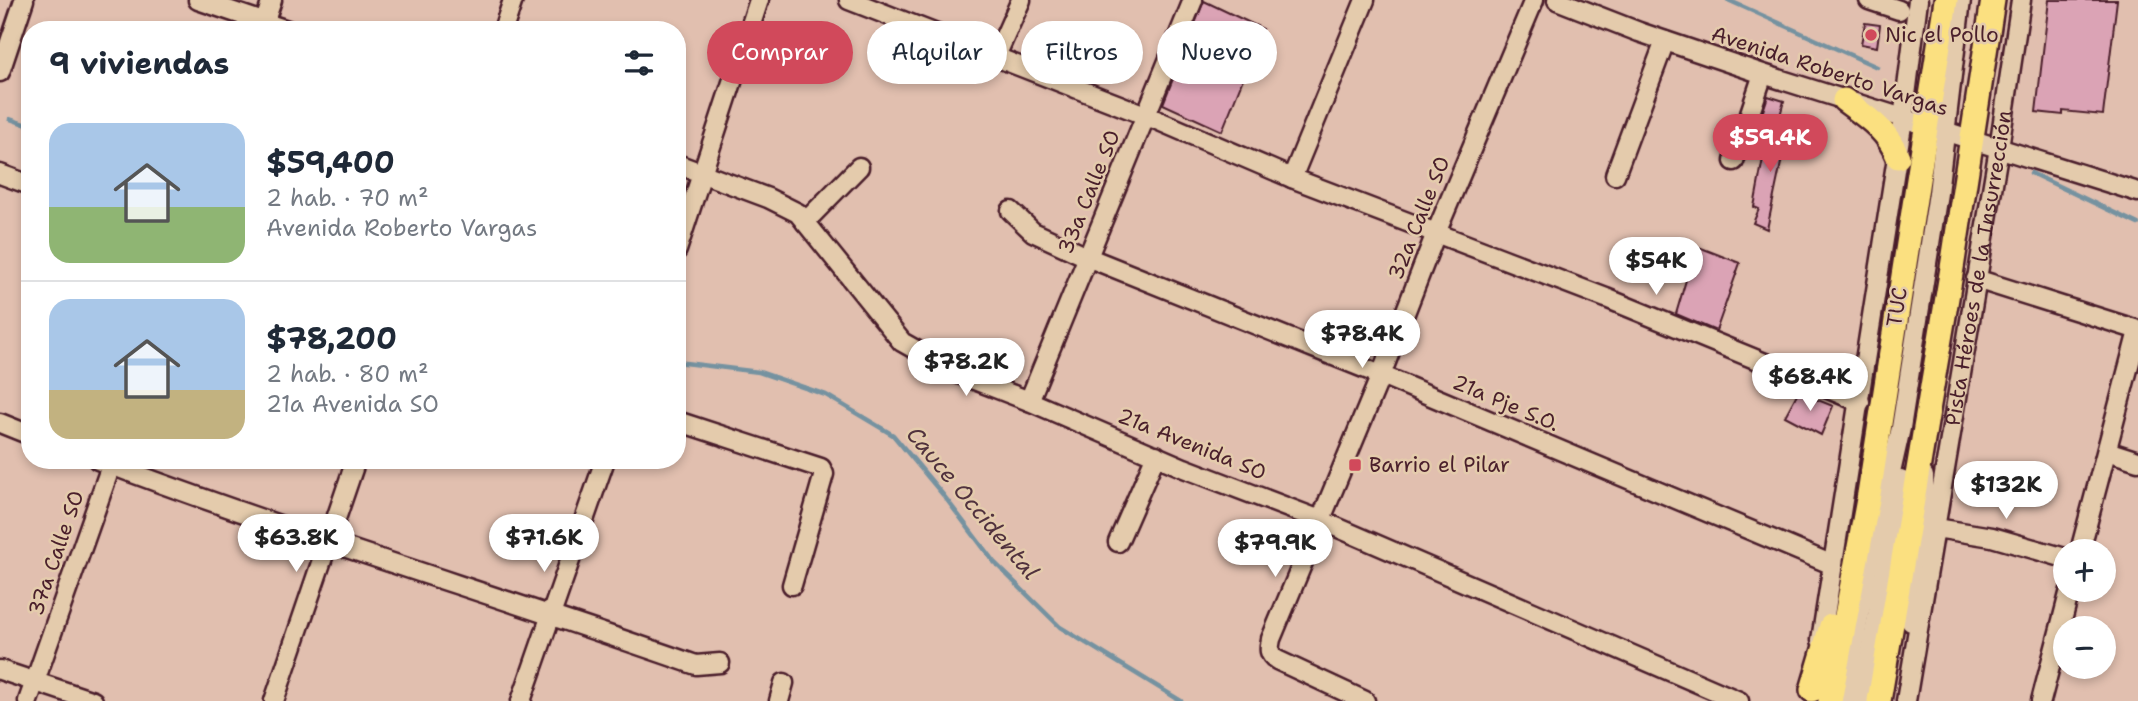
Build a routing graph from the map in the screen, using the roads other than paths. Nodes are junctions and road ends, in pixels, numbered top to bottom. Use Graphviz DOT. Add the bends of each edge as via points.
graph roads {
  1 [pos="24,0"];
  2 [pos="198,0"];
  3 [pos="272,0"];
  4 [pos="513,0"];
  5 [pos="759,0"];
  6 [pos="849,0"];
  7 [pos="1021,0"];
  8 [pos="1193,0"];
  9 [pos="1365,0"];
  10 [pos="1534,0"];
  11 [pos="1557,0"];
  12 [pos="1869,0"];
  13 [pos="1918,0"];
  14 [pos="1946,0"];
  15 [pos="1961,0"];
  16 [pos="1970,0"];
  17 [pos="1993,0"];
  18 [pos="2021,0"];
  19 [pos="1899,10"];
  20 [pos="250,21"];
  21 [pos="265,21"];
  22 [pos="506,21"];
  23 [pos="904,21"];
  24 [pos="1007,31"];
  25 [pos="1665,41"];
  26 [pos="1007,60"];
  27 [pos="0,72"];
  28 [pos="1761,80"];
  29 [pos="1844,100"];
  30 [pos="1145,115"];
  31 [pos="1903,120"];
  32 [pos="1949,133"];
  33 [pos="1999,148"];
  34 [pos="1898,157"];
  35 [pos="1734,161"];
  36 [pos="686,167"];
  37 [pos="859,167"];
  38 [pos="703,173"];
  39 [pos="0,174"];
  40 [pos="1615,175"];
  41 [pos="1292,178"];
  42 [pos="21,182"];
  43 [pos="2138,192"];
  44 [pos="1011,211"];
  45 [pos="805,222"];
  46 [pos="686,223"];
  47 [pos="1436,233"];
  48 [pos="1087,257"];
  49 [pos="1976,279"];
  50 [pos="2138,330"];
  51 [pos="1381,375"];
  52 [pos="1029,401"];
  53 [pos="1860,401"];
  54 [pos="0,423"];
  55 [pos="686,424"];
  56 [pos="21,431"];
  57 [pos="1924,437"];
  58 [pos="2107,451"];
  59 [pos="1156,455"];
  60 [pos="2138,461"];
  61 [pos="105,469"];
  62 [pos="126,469"];
  63 [pos="353,469"];
  64 [pos="602,469"];
  65 [pos="1320,520"];
  66 [pos="1936,528"];
  67 [pos="2083,539"];
  68 [pos="1118,542"];
  69 [pos="328,543"];
  70 [pos="2053,555"];
  71 [pos="1833,565"];
  72 [pos="792,585"];
  73 [pos="2067,602"];
  74 [pos="550,613"];
  75 [pos="720,663"];
  76 [pos="0,670"];
  77 [pos="1910,681"];
  78 [pos="34,682"];
  79 [pos="1818,697"];
  80 [pos="28,701"];
  81 [pos="93,701"];
  82 [pos="274,701"];
  83 [pos="521,701"];
  84 [pos="1365,701"];
  85 [pos="1739,701"];
  86 [pos="1845,701"];
  87 [pos="1862,701"];
  88 [pos="1879,701"];
  89 [pos="1906,701"];
  90 [pos="2041,701"];
  1 -- 27 [label="street"];
  2 -- 20 [label="street"];
  3 -- 21 [label="street"];
  4 -- 22 [label="street"];
  5 -- 38 [label="street"];
  6 -- 23 [label="street"];
  7 -- 24 [label="street"];
  8 -- 30 [label="street, 33a Calle SO"];
  9 -- 41 [label="street"];
  10 -- 47 [label="street, 32a Calle SO"];
  11 -- 25 [label="street, Avenida Roberto Vargas"];
  12 -- 19 [label="street"];
  13 -- 31 [label="street, Pista Héroes de la Insurrección"];
  14 -- 32 [label="main road, Pista Héroes de la Insurrección"];
  15 -- 32 [label="street, TUC"];
  16 -- 32 [label="street, TUC"];
  17 -- 32 [label="main road, Pista Héroes de la Insurrección"];
  18 -- 33 [label="street, Pista Héroes de la Insurrección"];
  25 -- 29 [label="street, Avenida Roberto Vargas"];
  25 -- 40 [label="street"];
  26 -- 30 [label="street"];
  28 -- 35 [label="street"];
  29 -- 31 [label="street, Avenida Roberto Vargas"];
  29 -- 34 [label="main road" via="1880,127"];
  30 -- 41 [label="street"];
  30 -- 48 [label="street, 33a Calle SO"];
  31 -- 32 [label="street, Avenida Roberto Vargas"];
  31 -- 34 [label="street, Pista Héroes de la Insurrección"];
  32 -- 33 [label="street, Avenida Roberto Vargas"];
  32 -- 57 [label="main road, Pista Héroes de la Insurrección"];
  32 -- 79 [label="main road, Pista Héroes de la Insurrección"];
  32 -- 86 [label="street, TUC" via="1901,428"];
  32 -- 87 [label="street, TUC" via="1948,189"];
  33 -- 43 [label="street, Avenida Roberto Vargas"];
  33 -- 49 [label="street, Pista Héroes de la Insurrección"];
  34 -- 53 [label="street, Pista Héroes de la Insurrección"];
  36 -- 38 [label="street, 21a Avenida SO"];
  37 -- 45 [label="street"];
  38 -- 45 [label="street, 21a Avenida SO" via="768,198"];
  38 -- 46 [label="street"];
  39 -- 42 [label="street"];
  41 -- 47 [label="street"];
  44 -- 48 [label="street, 21a Pje S.O." via="1032,232"];
  45 -- 52 [label="street, 21a Avenida SO" via="902,342 959,374"];
  47 -- 51 [label="street, 32a Calle SO"];
  47 -- 53 [label="street"];
  48 -- 51 [label="street, 21a Pje S.O."];
  48 -- 52 [label="street, 33a Calle SO"];
  49 -- 50 [label="street"];
  49 -- 66 [label="street, Pista Héroes de la Insurrección"];
  50 -- 58 [label="street"];
  51 -- 65 [label="street, 32a Calle SO"];
  51 -- 71 [label="street, 21a Pje S.O."];
  52 -- 59 [label="street, 21a Avenida SO"];
  53 -- 71 [label="street, Pista Héroes de la Insurrección"];
  54 -- 56 [label="street"];
  55 -- 72 [label="street" via="821,468 824,474"];
  57 -- 77 [label="street" via="1925,518 1912,599"];
  57 -- 88 [label="main road, Pista Héroes de la Insurrección"];
  58 -- 60 [label="street"];
  58 -- 67 [label="street"];
  59 -- 65 [label="street, 21a Avenida SO"];
  59 -- 68 [label="street"];
  61 -- 78 [label="street, 37a Calle SO"];
  62 -- 69 [label="street"];
  63 -- 69 [label="street"];
  64 -- 74 [label="street"];
  65 -- 84 [label="street, 32a Calle SO" via="1269,649 1277,660"];
  65 -- 85 [label="street, 21a Avenida SO"];
  66 -- 70 [label="street" via="1992,537"];
  66 -- 77 [label="street, Pista Héroes de la Insurrección"];
  69 -- 74 [label="street"];
  69 -- 82 [label="street"];
  71 -- 79 [label="street, Pista Héroes de la Insurrección"];
  73 -- 90 [label="street"];
  74 -- 75 [label="street" via="696,665"];
  74 -- 83 [label="street"];
  76 -- 78 [label="street"];
  77 -- 89 [label="street, Pista Héroes de la Insurrección"];
  78 -- 80 [label="street, 37a Calle SO"];
  78 -- 81 [label="street"];
}
